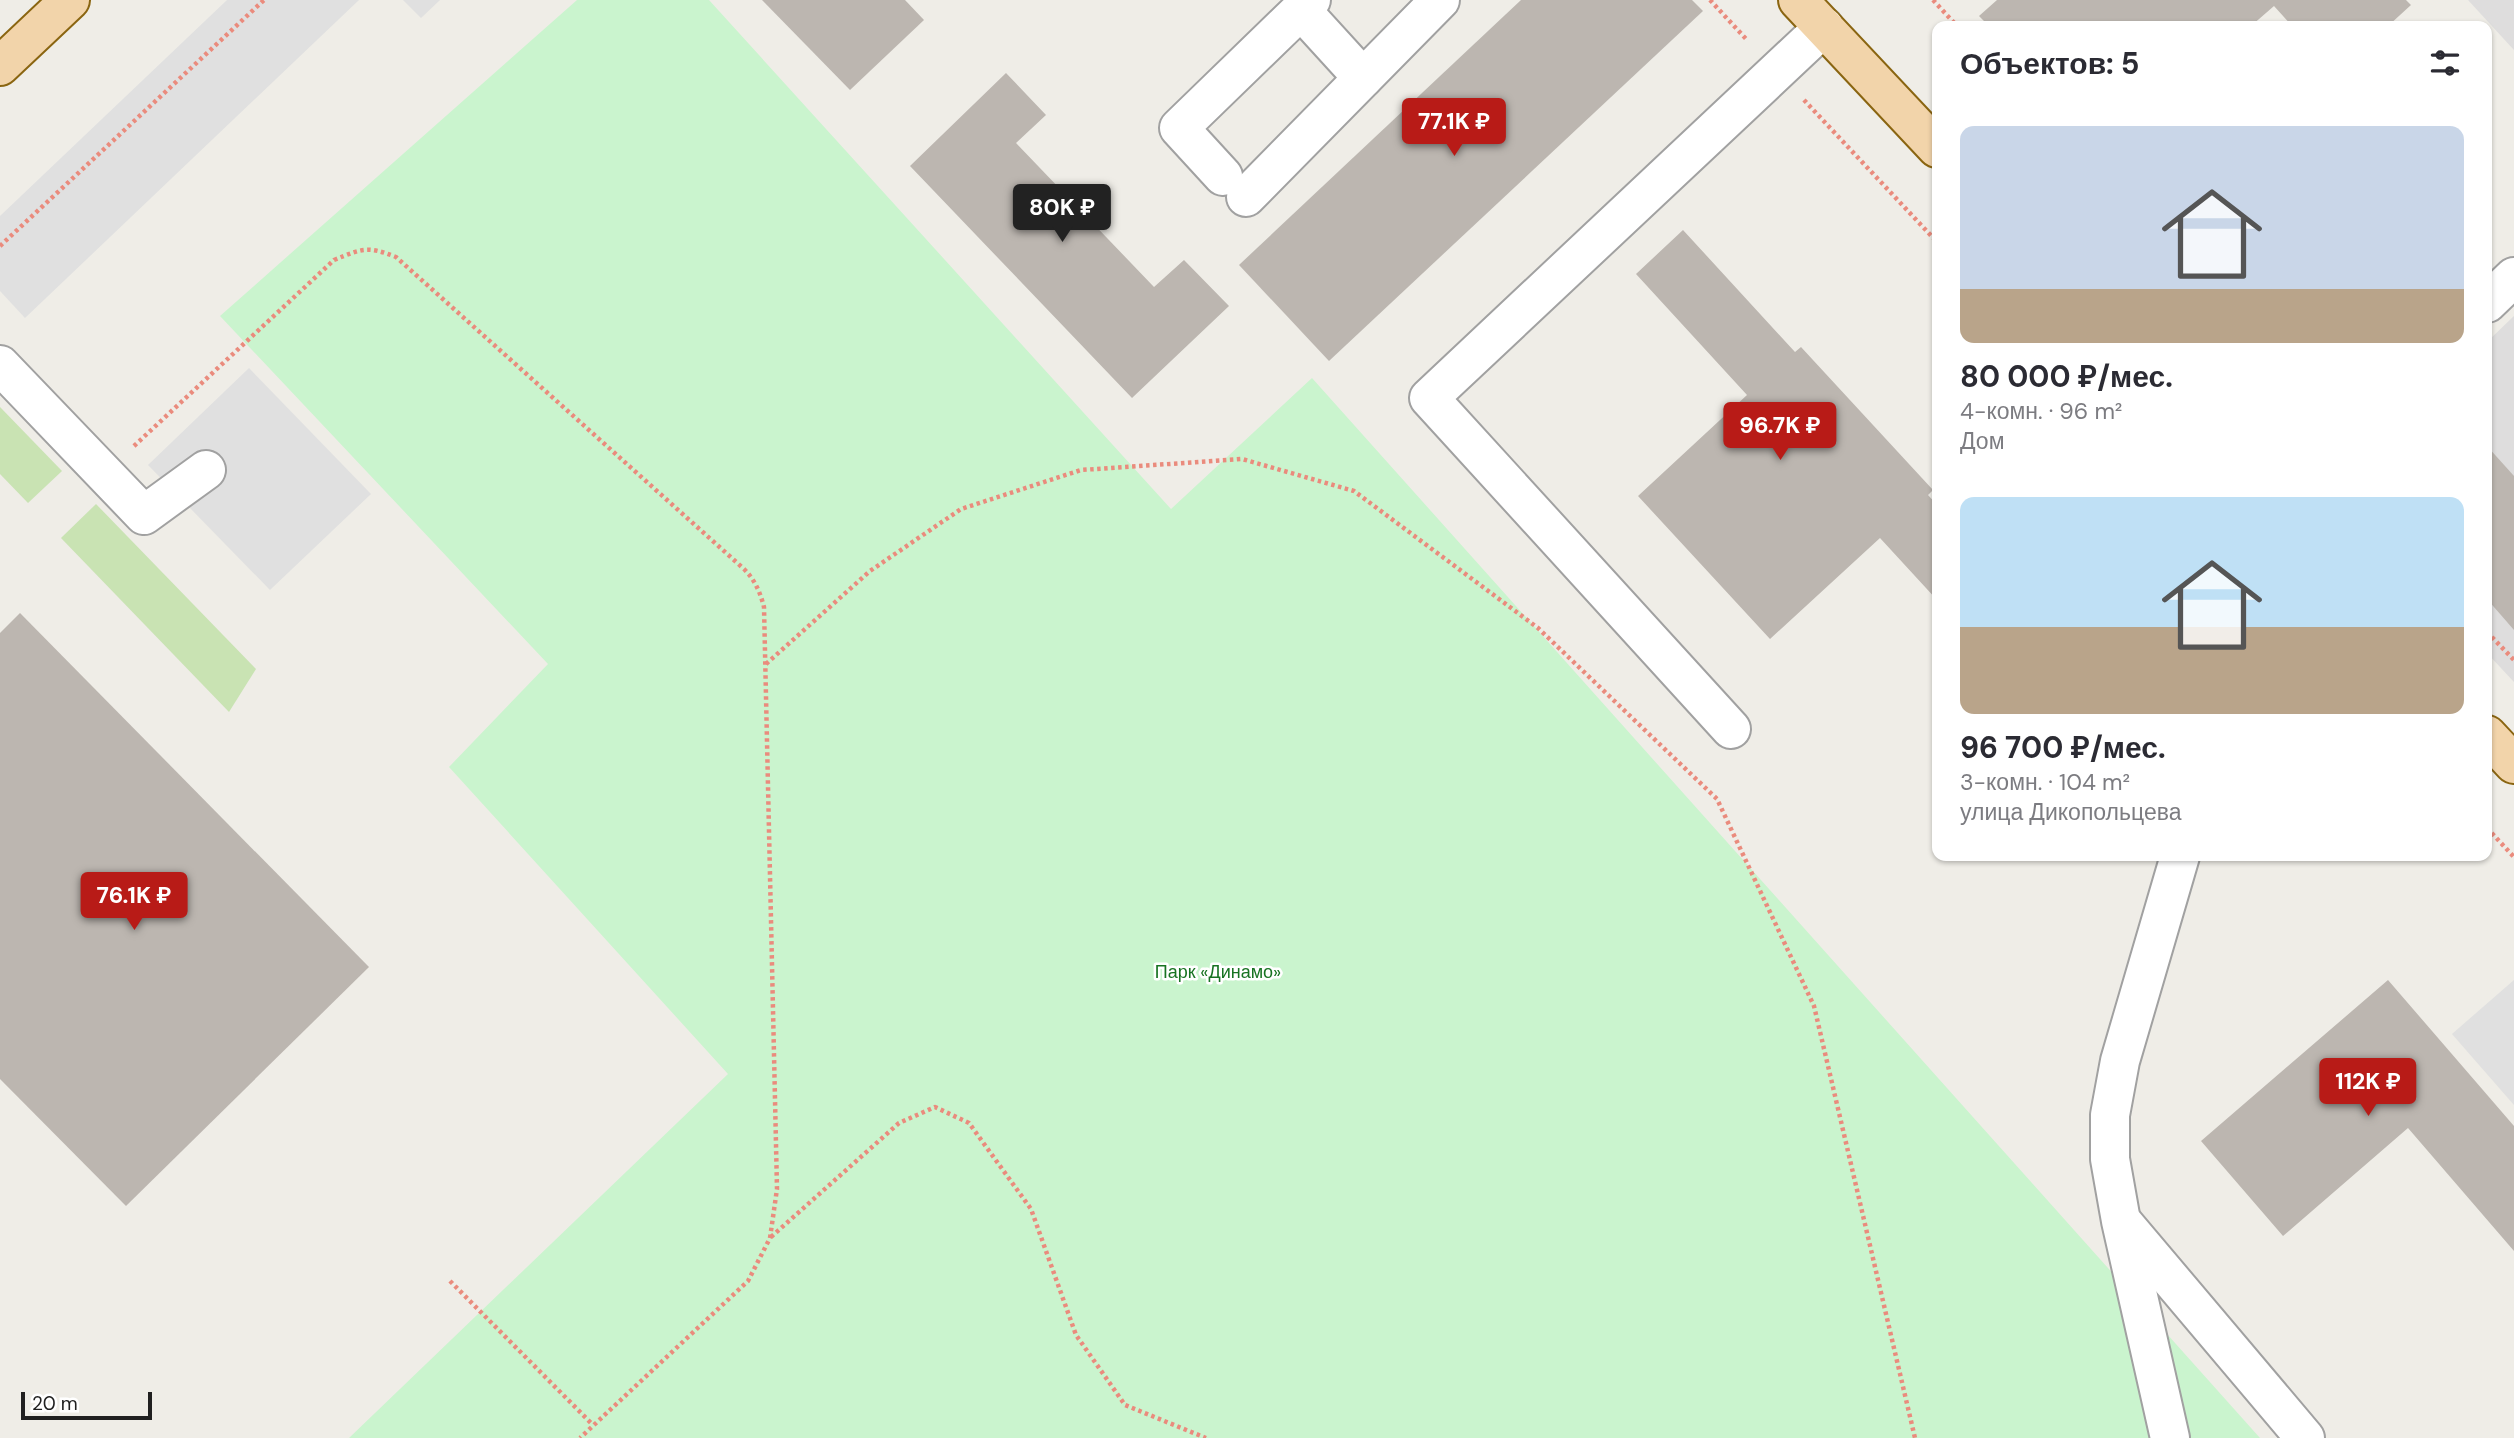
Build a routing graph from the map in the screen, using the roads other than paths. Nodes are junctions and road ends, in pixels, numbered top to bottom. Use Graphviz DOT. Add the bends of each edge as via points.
graph roads {
  1 [pos="71,0"];
  2 [pos="1440,0"];
  3 [pos="1306,5"];
  4 [pos="1811,14"];
  5 [pos="0,66"];
  6 [pos="1363,78"];
  7 [pos="1932,143"];
  8 [pos="2514,277"];
  9 [pos="2492,298"];
  10 [pos="0,365"];
  11 [pos="206,470"];
  12 [pos="1731,729"];
  13 [pos="2492,740"];
  14 [pos="2514,764"];
  15 [pos="2179,861"];
  16 [pos="2121,1221"];
  17 [pos="2170,1438"];
  18 [pos="2305,1438"];
  1 -- 5 [label="main road"];
  2 -- 6 [label="street"];
  3 -- 6 [label="street"];
  3 -- 6 [label="street" via="1180,128 1234,186"];
  4 -- 7 [label="main road"];
  4 -- 12 [label="street" via="1777,72 1429,398"];
  8 -- 9 [label="street"];
  10 -- 11 [label="street" via="144,515"];
  13 -- 14 [label="main road"];
  15 -- 16 [label="street" via="2120,1061 2110,1115 2110,1159"];
  16 -- 17 [label="street"];
  16 -- 18 [label="street"];
}
